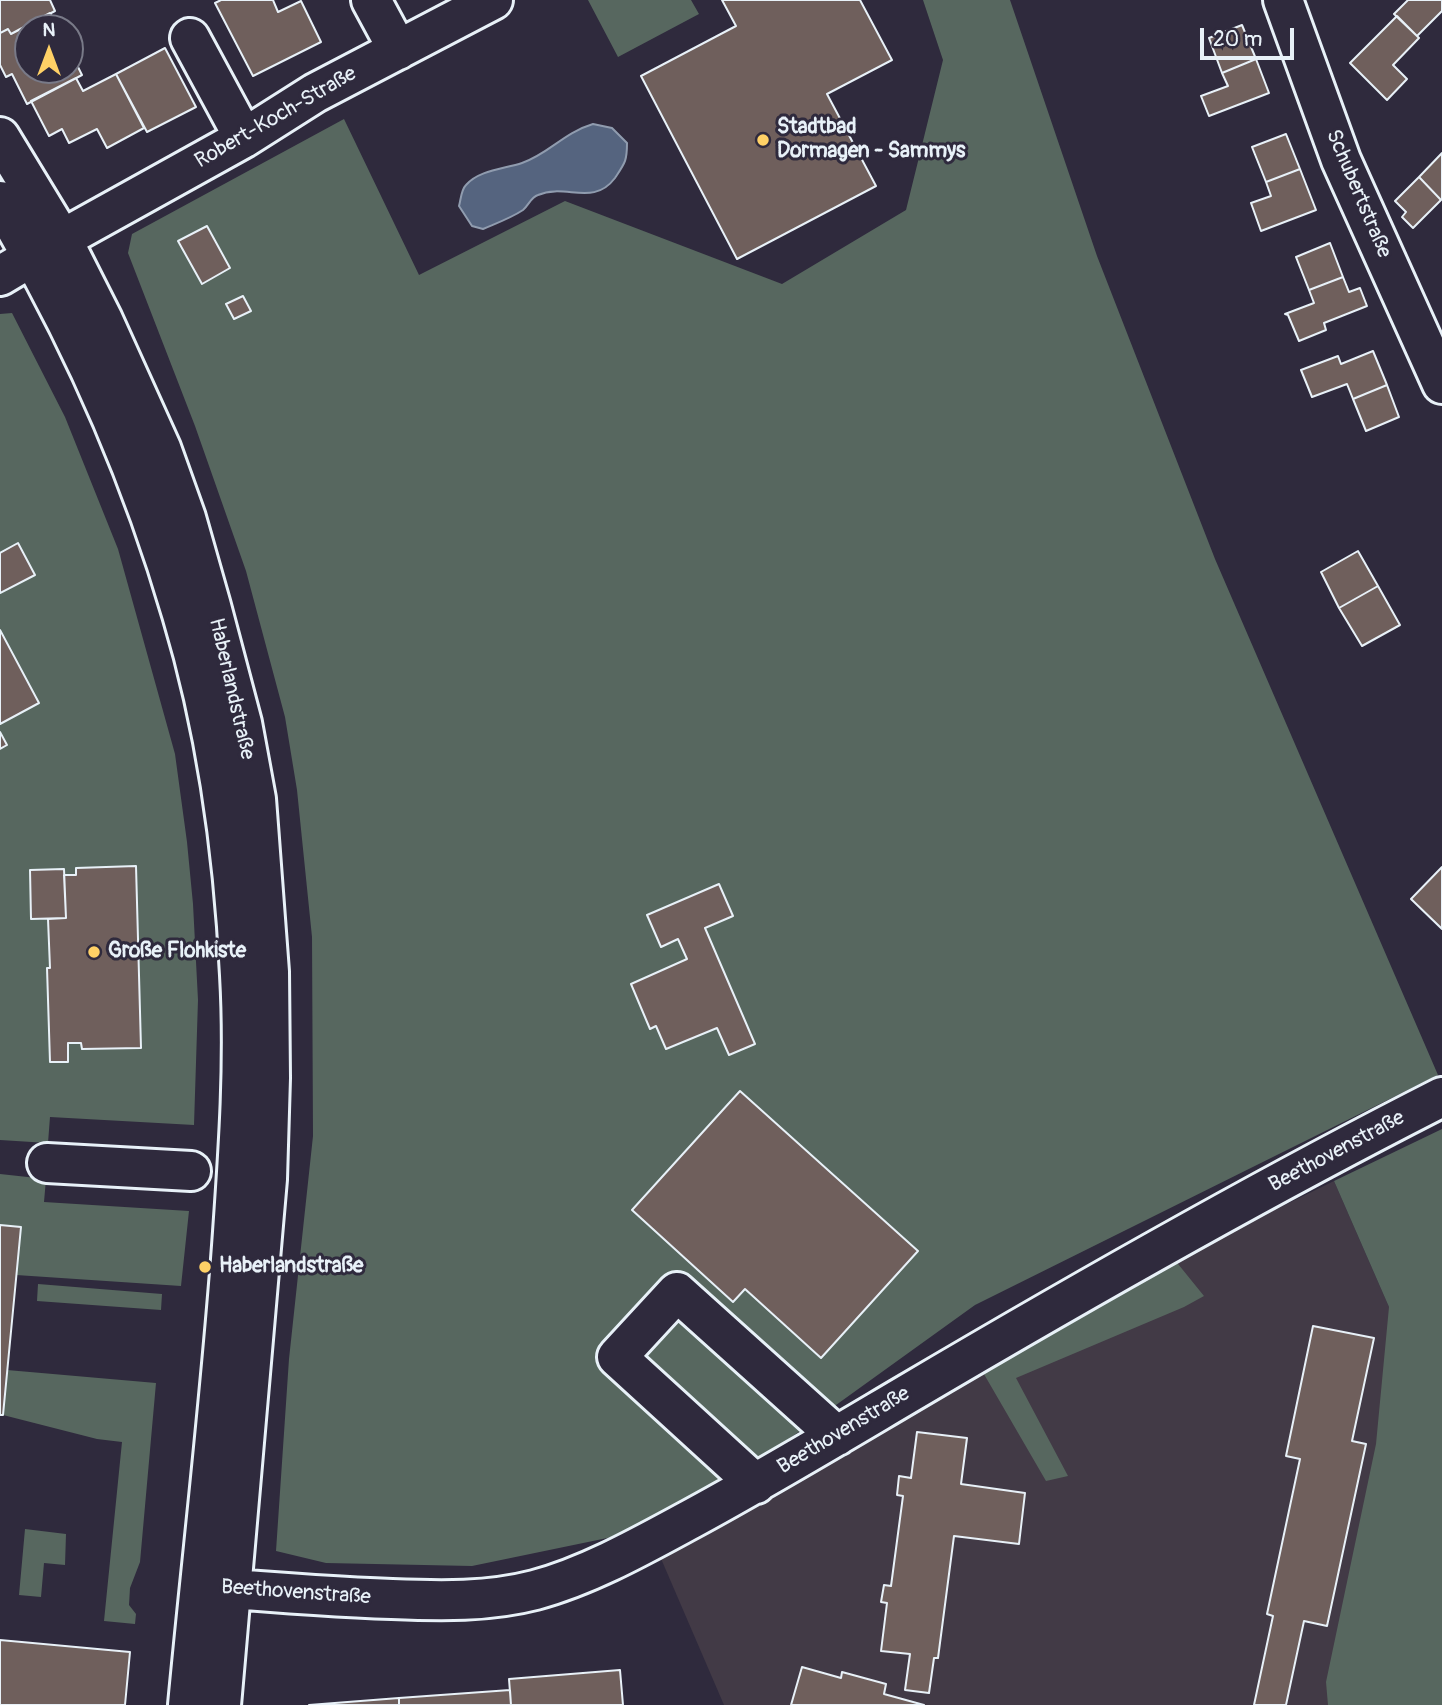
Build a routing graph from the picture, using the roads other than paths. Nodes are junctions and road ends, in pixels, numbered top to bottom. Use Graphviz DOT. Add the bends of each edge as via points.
graph roads {
  1 [pos="371,0"];
  2 [pos="493,0"];
  3 [pos="1283,0"];
  4 [pos="190,38"];
  5 [pos="398,50"];
  6 [pos="0,137"];
  7 [pos="244,138"];
  8 [pos="0,201"];
  9 [pos="47,247"];
  10 [pos="0,276"];
  11 [pos="1442,384"];
  12 [pos="1442,1097"];
  13 [pos="47,1163"];
  14 [pos="191,1171"];
  15 [pos="837,1436"];
  16 [pos="756,1484"];
  17 [pos="216,1588"];
  18 [pos="188,1705"];
  19 [pos="221,1705"];
  1 -- 5 [label="street"];
  2 -- 5 [label="street, Robert-Koch-Straße"];
  3 -- 11 [label="street, Schubertstraße" via="1340,160"];
  4 -- 7 [label="street"];
  5 -- 7 [label="street, Robert-Koch-Straße" via="315,93"];
  6 -- 9 [label="street, Haberlandstraße"];
  7 -- 9 [label="street, Robert-Koch-Straße"];
  8 -- 9 [label="street, Haberlandstraße"];
  9 -- 10 [label="street, Robert-Koch-Straße"];
  9 -- 17 [label="street, Haberlandstraße" via="103,320 161,448 212,606 256,799 269,972 266,1192"];
  12 -- 15 [label="street, Beethovenstraße" via="1339,1149"];
  13 -- 14 [label="street"];
  15 -- 16 [label="street, Beethovenstraße"];
  15 -- 16 [label="street" via="677,1292 617,1357"];
  16 -- 17 [label="street, Beethovenstraße" via="643,1545 536,1590 432,1601"];
  17 -- 18 [label="street, Haberlandstraße"];
  17 -- 19 [label="street, Haberlandstraße"];
}
